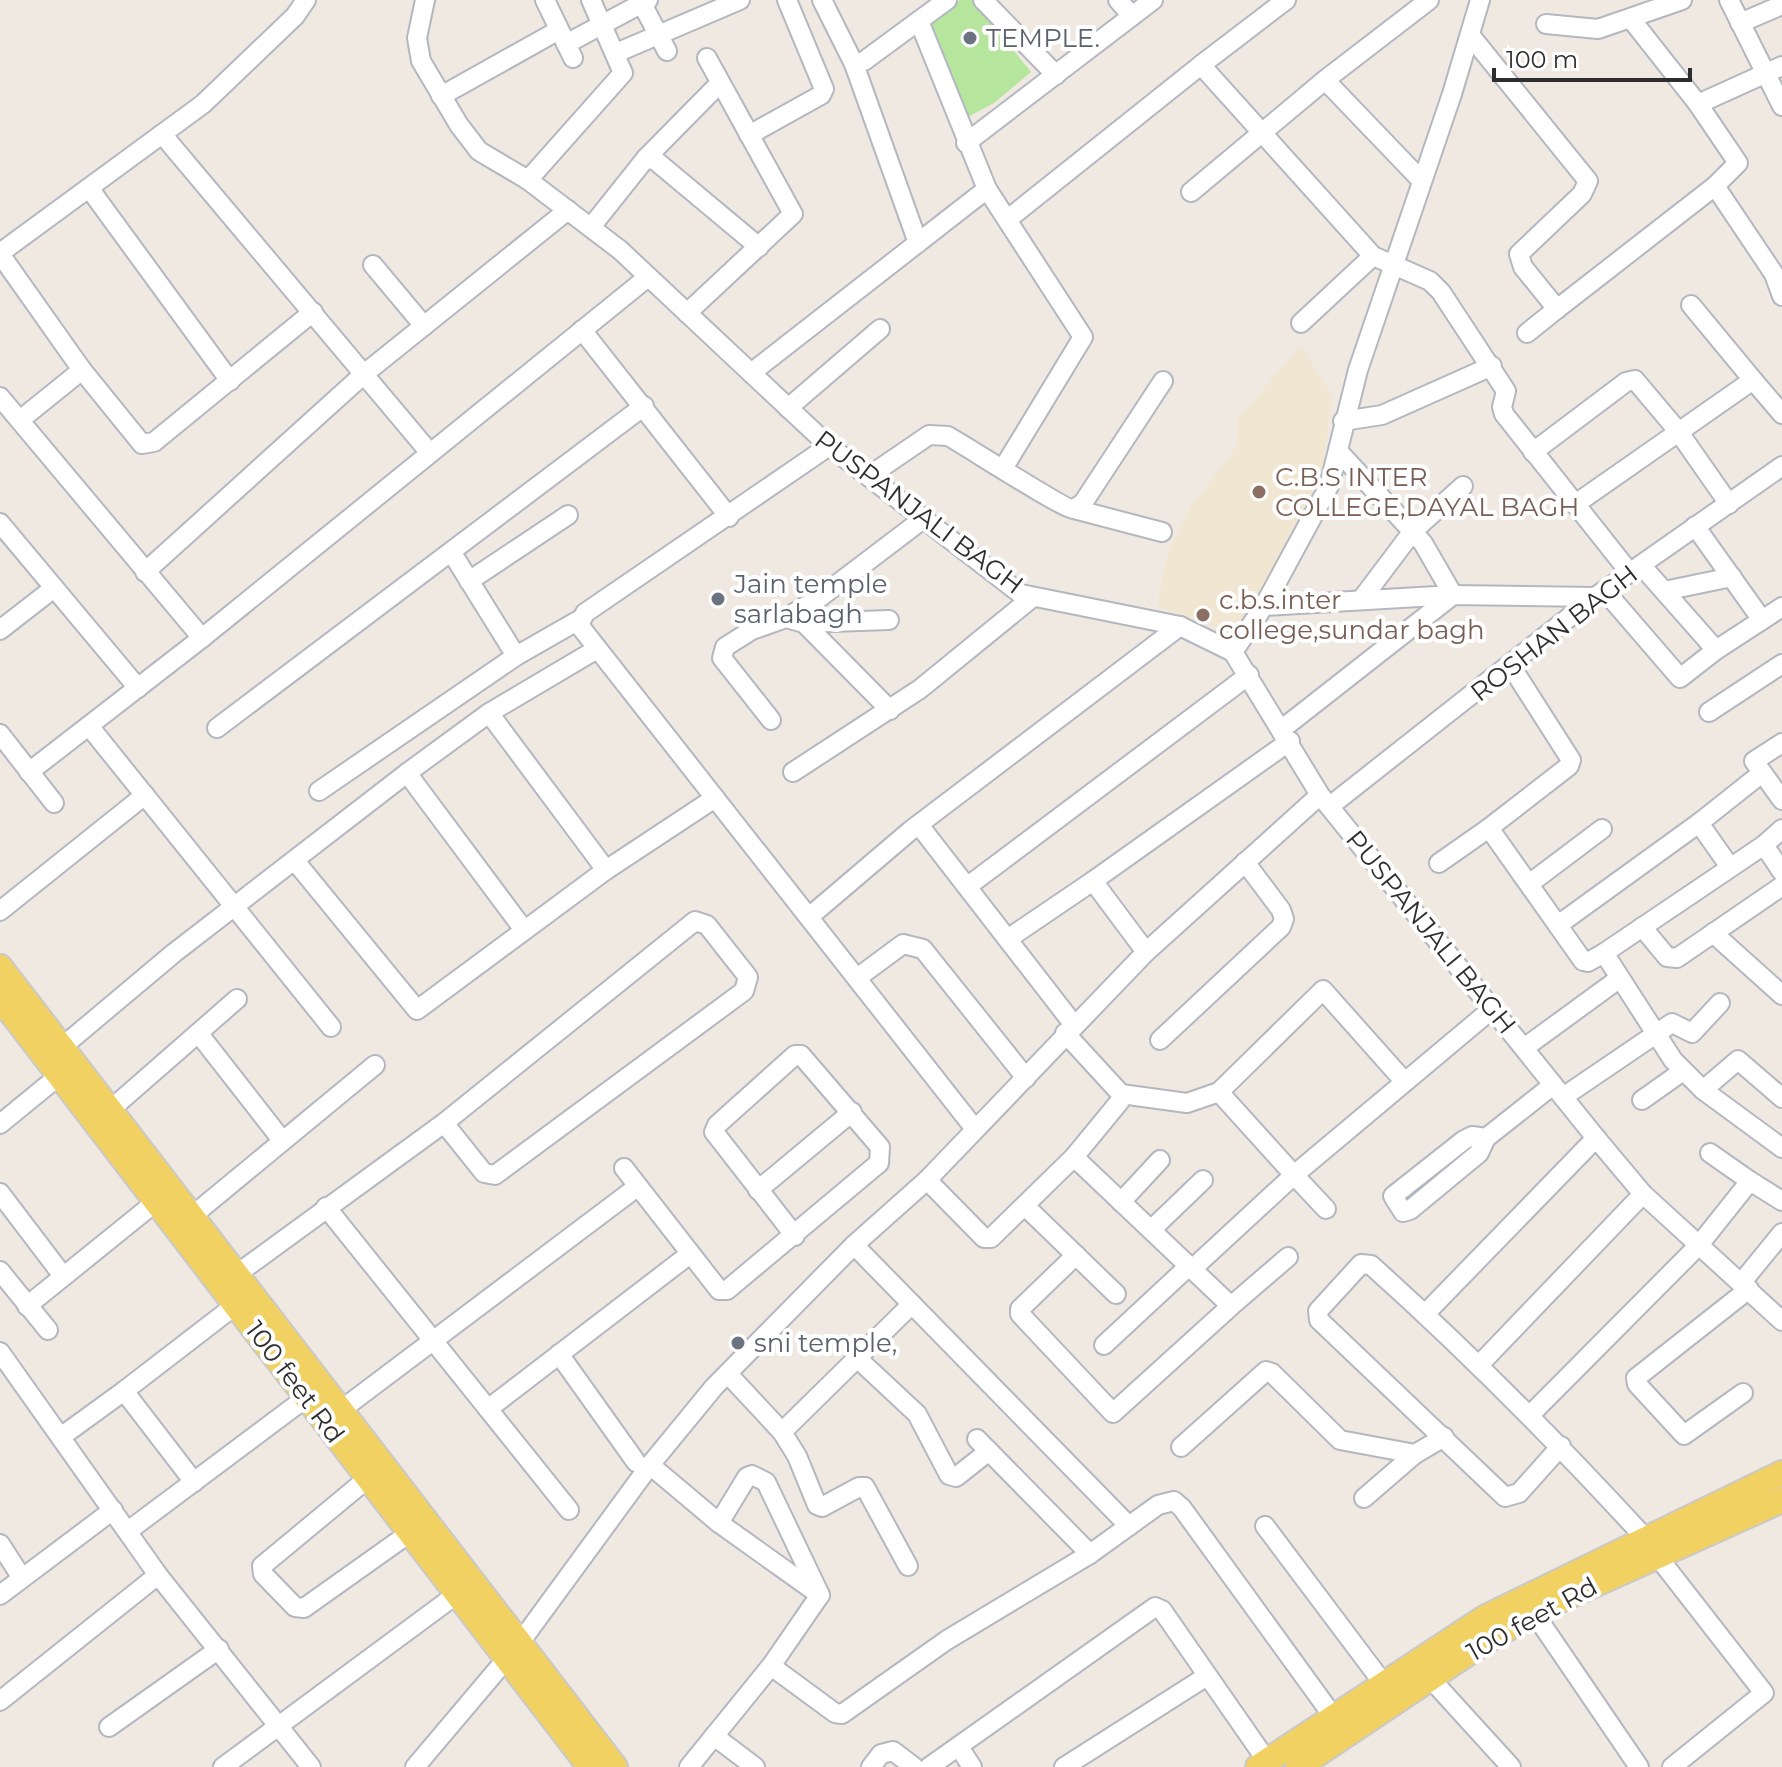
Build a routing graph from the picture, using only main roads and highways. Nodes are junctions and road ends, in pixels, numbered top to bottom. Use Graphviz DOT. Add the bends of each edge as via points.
graph roads {
  1 [pos="0,967"];
  2 [pos="0,998"];
  3 [pos="315,1391"];
  4 [pos="1782,1473"];
  5 [pos="1782,1500"];
  6 [pos="1652,1548"];
  7 [pos="1534,1606"];
  8 [pos="512,1651"];
  9 [pos="1262,1764"];
  10 [pos="590,1767"];
  11 [pos="615,1767"];
  12 [pos="1298,1767"];
  1 -- 3 [label="main road" via="237,1274"];
  2 -- 3 [label="main road, 100 feet Rd" via="237,1304"];
  3 -- 8 [label="main road, 100 feet Rd" via="367,1479 457,1594"];
  3 -- 8 [label="main road" via="341,1410"];
  4 -- 6 [label="main road"];
  5 -- 6 [label="main road"];
  6 -- 7 [label="main road"];
  7 -- 9 [label="main road" via="1486,1617"];
  7 -- 12 [label="main road, 100 feet Rd"];
  8 -- 10 [label="main road, 100 feet Rd"];
  8 -- 11 [label="main road"];
}
